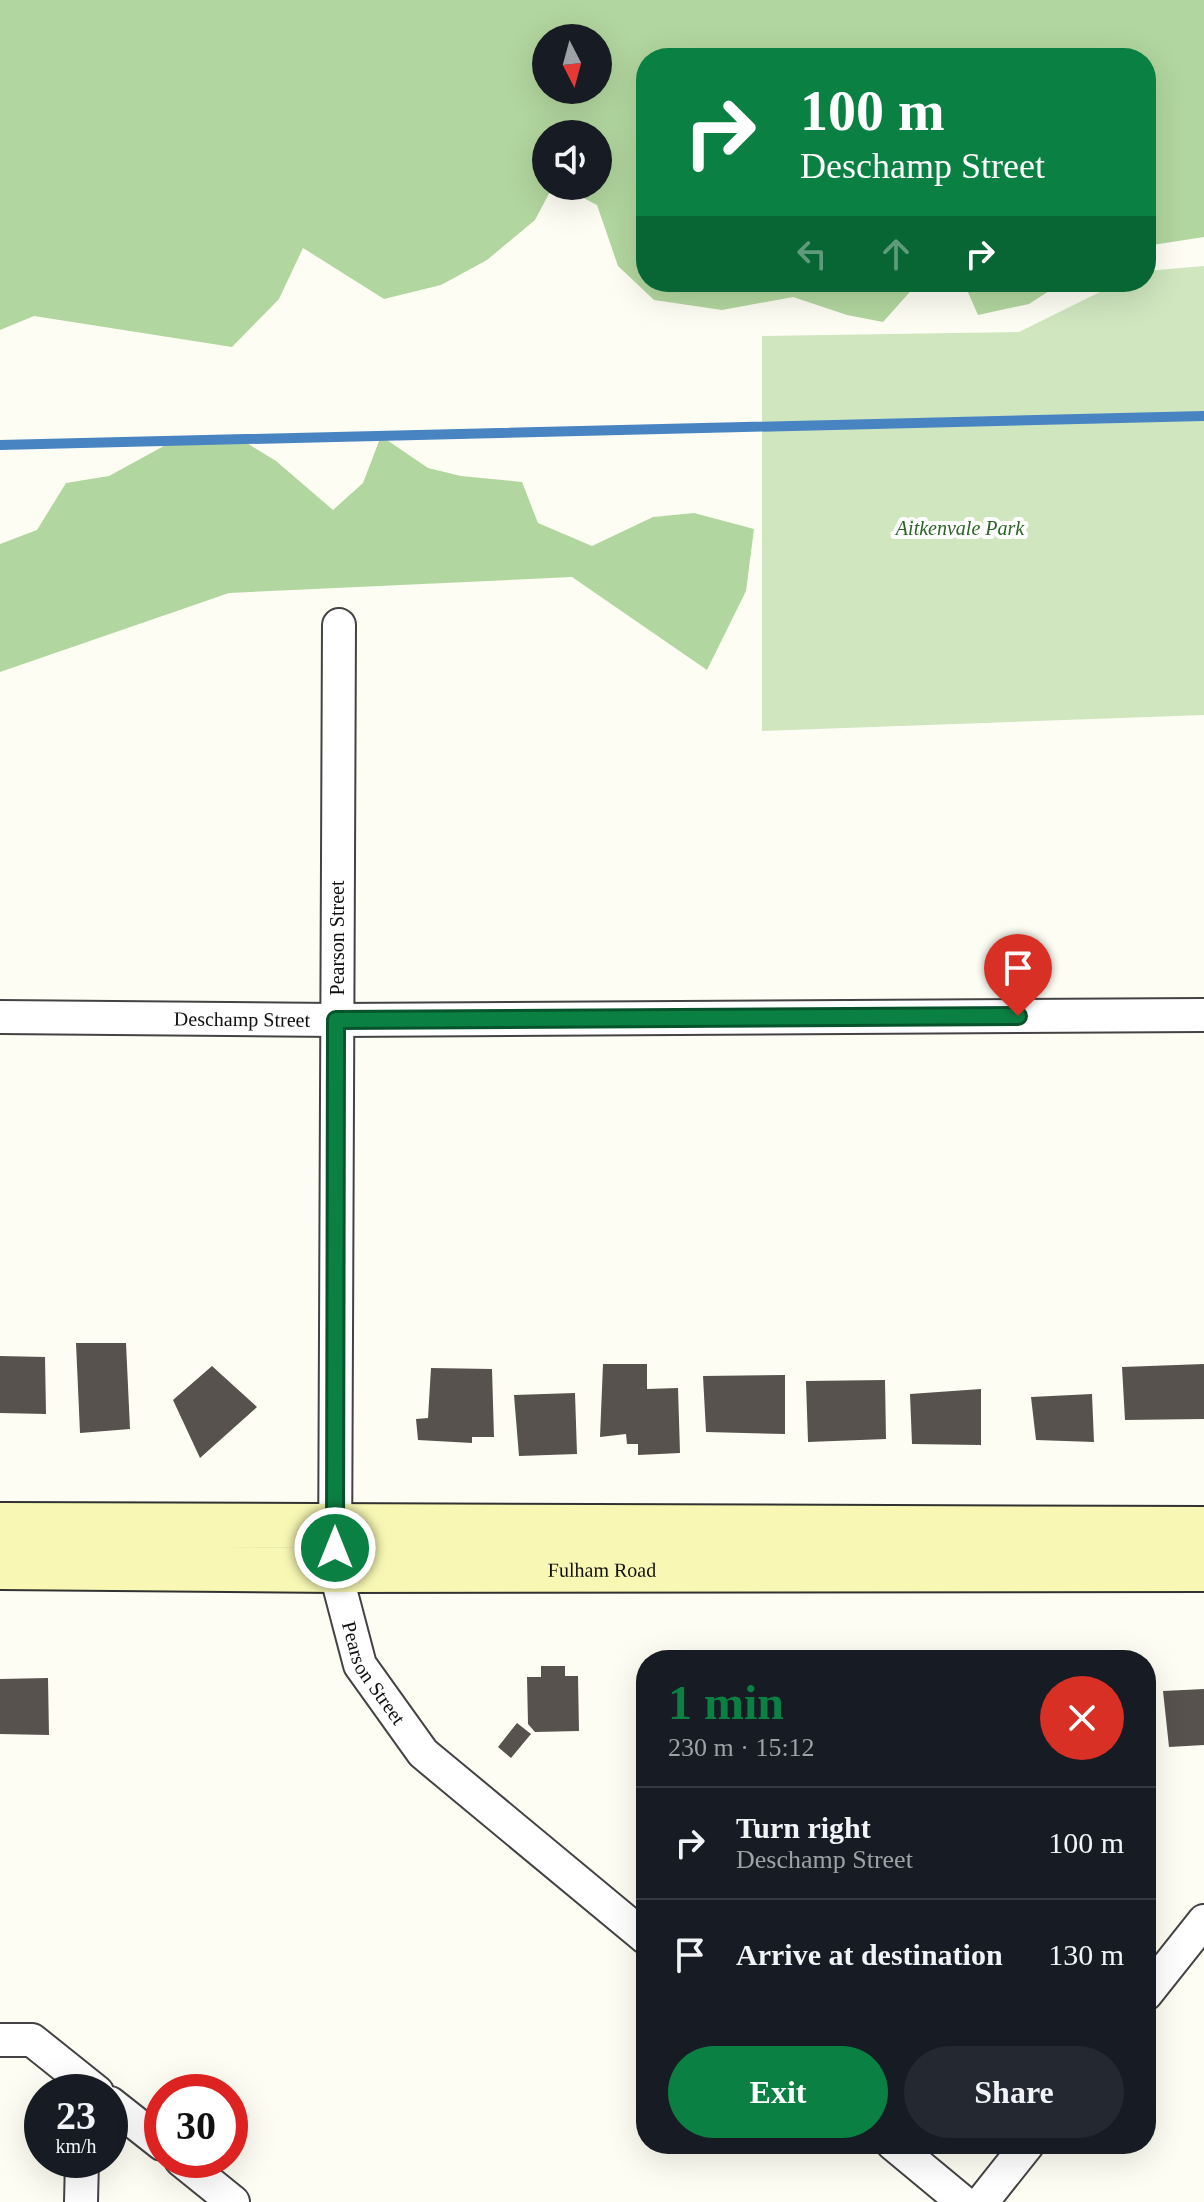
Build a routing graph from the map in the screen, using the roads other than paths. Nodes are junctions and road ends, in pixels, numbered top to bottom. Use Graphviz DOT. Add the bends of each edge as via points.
graph roads {
  1 [pos="339,625"];
  2 [pos="1204,1015"];
  3 [pos="0,1017"];
  4 [pos="336,1020"];
  5 [pos="0,1525"];
  6 [pos="335,1527"];
  7 [pos="1204,1529"];
  8 [pos="0,1567"];
  9 [pos="1204,1569"];
  10 [pos="335,1570"];
  11 [pos="1204,1921"];
  12 [pos="636,1930"];
  13 [pos="1156,1981"];
  14 [pos="0,2040"];
  15 [pos="71,2074"];
  16 [pos="128,2117"];
  17 [pos="144,2130"];
  18 [pos="905,2154"];
  19 [pos="1020,2154"];
  20 [pos="82,2178"];
  21 [pos="203,2178"];
  22 [pos="81,2202"];
  23 [pos="233,2202"];
  24 [pos="963,2202"];
  25 [pos="982,2202"];
  1 -- 4 [label="street, Pearson Street"];
  2 -- 4 [label="street, Deschamp Street"];
  3 -- 4 [label="street, Deschamp Street"];
  4 -- 6 [label="street, Pearson Street"];
  5 -- 6 [label="street"];
  6 -- 7 [label="street"];
  6 -- 10 [label="street, Pearson Street"];
  8 -- 10 [label="street, Fulham Road"];
  9 -- 10 [label="street, Fulham Road"];
  10 -- 12 [label="street, Pearson Street" via="360,1665 423,1753"];
  11 -- 13 [label="street"];
  14 -- 15 [label="street" via="32,2040"];
  16 -- 17 [label="street"];
  18 -- 24 [label="street"];
  19 -- 25 [label="street"];
  20 -- 22 [label="street"];
  21 -- 23 [label="street"];
}
